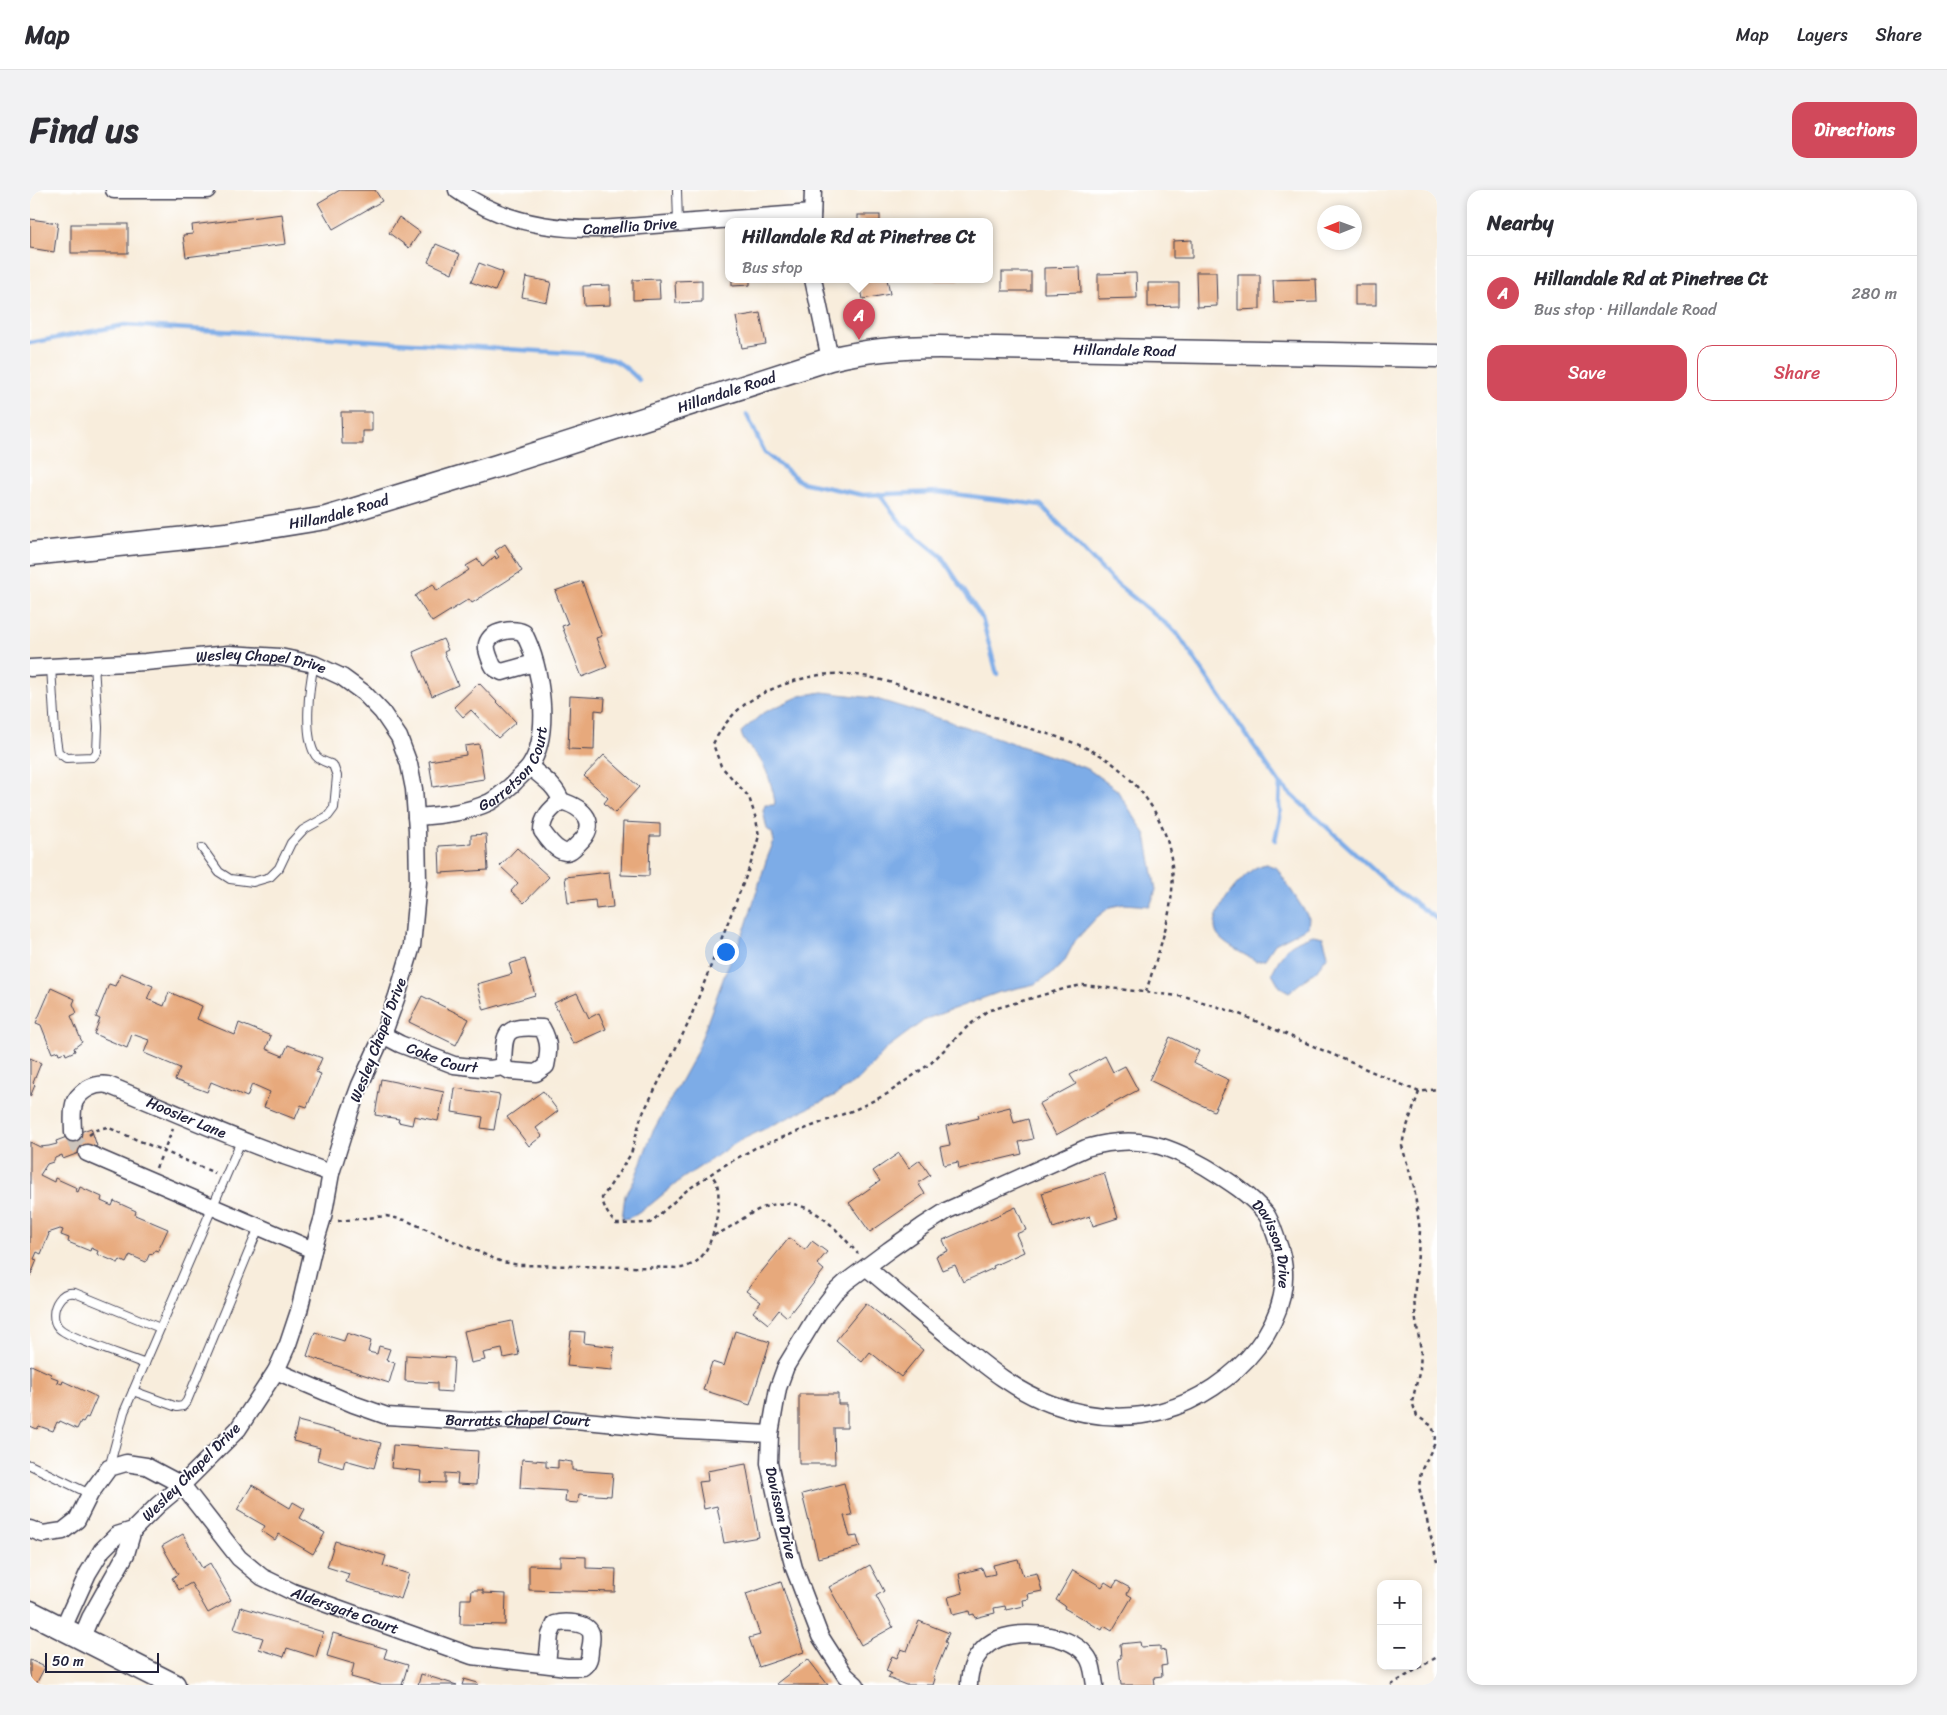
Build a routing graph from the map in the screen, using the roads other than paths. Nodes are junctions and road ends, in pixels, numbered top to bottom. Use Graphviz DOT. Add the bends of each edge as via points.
graph roads {
  1 [pos="114,190"];
  2 [pos="138,190"];
  3 [pos="208,190"];
  4 [pos="457,190"];
  5 [pos="678,190"];
  6 [pos="812,190"];
  7 [pos="812,217"];
  8 [pos="790,218"];
  9 [pos="725,221"];
  10 [pos="678,223"];
  11 [pos="813,283"];
  12 [pos="1437,356"];
  13 [pos="830,359"];
  14 [pos="30,554"];
  15 [pos="534,663"];
  16 [pos="314,664"];
  17 [pos="94,665"];
  18 [pos="50,667"];
  19 [pos="30,668"];
  20 [pos="530,766"];
  21 [pos="561,801"];
  22 [pos="416,817"];
  23 [pos="202,848"];
  24 [pos="383,1035"];
  25 [pos="503,1067"];
  26 [pos="241,1141"];
  27 [pos="331,1173"];
  28 [pos="212,1207"];
  29 [pos="259,1227"];
  30 [pos="313,1250"];
  31 [pos="866,1267"];
  32 [pos="160,1328"];
  33 [pos="145,1364"];
  34 [pos="276,1371"];
  35 [pos="133,1390"];
  36 [pos="770,1434"];
  37 [pos="30,1465"];
  38 [pos="108,1468"];
  39 [pos="182,1485"];
  40 [pos="90,1494"];
  41 [pos="30,1528"];
  42 [pos="133,1530"];
  43 [pos="90,1570"];
  44 [pos="111,1580"];
  45 [pos="30,1612"];
  46 [pos="72,1632"];
  47 [pos="547,1664"];
  48 [pos="174,1685"];
  49 [pos="856,1685"];
  50 [pos="970,1685"];
  51 [pos="1095,1685"];
  1 -- 2 [label="street"];
  2 -- 3 [label="street"];
  4 -- 10 [label="street, Camellia Drive" via="489,208 545,227 600,230"];
  5 -- 10 [label="lane"];
  6 -- 7 [label="street"];
  7 -- 8 [label="street, Camellia Drive"];
  9 -- 10 [label="street, Camellia Drive"];
  11 -- 13 [label="street"];
  12 -- 13 [label="street, Hillandale Road" via="919,347 876,350"];
  13 -- 14 [label="street, Hillandale Road" via="326,518 198,538"];
  15 -- 20 [label="street, Garretson Court" via="542,711 541,733"];
  16 -- 17 [label="street, Wesley Chapel Drive" via="280,657 229,654"];
  16 -- 22 [label="street, Wesley Chapel Drive" via="342,677 364,693 395,731 409,764"];
  16 -- 23 [label="lane" via="308,710 311,746 318,758 333,765 337,776 334,808 328,816 303,830 270,877 253,882 230,879 219,872"];
  17 -- 18 [label="street, Wesley Chapel Drive"];
  17 -- 18 [label="lane" via="98,727 97,752 93,757 66,758 58,752"];
  18 -- 19 [label="street, Wesley Chapel Drive"];
  20 -- 21 [label="street" via="553,786"];
  20 -- 22 [label="street, Garretson Court" via="491,801 467,811"];
  22 -- 24 [label="street, Wesley Chapel Drive" via="418,882 412,946"];
  24 -- 25 [label="street, Coke Court" via="454,1065 490,1069"];
  24 -- 27 [label="street, Wesley Chapel Drive" via="360,1085"];
  26 -- 27 [label="street, Hoosier Lane"];
  26 -- 28 [label="lane"];
  26 -- 28 [label="street, Hoosier Lane" via="108,1085 98,1083 75,1101 72,1115 81,1142 150,1180"];
  27 -- 30 [label="street, Wesley Chapel Drive"];
  28 -- 29 [label="street"];
  28 -- 32 [label="lane"];
  29 -- 30 [label="street"];
  29 -- 35 [label="lane" via="187,1401 177,1407"];
  30 -- 34 [label="street, Wesley Chapel Drive" via="299,1311"];
  31 -- 31 [label="street, Davisson Drive" via="1003,1380 1049,1403 1104,1417 1161,1411 1205,1393 1238,1368 1266,1334 1279,1311 1284,1289 1280,1247 1267,1216 1249,1197 1181,1153 1136,1141 1102,1143 1086,1148 984,1193 922,1226"];
  31 -- 36 [label="street, Davisson Drive" via="834,1293 799,1342 778,1388"];
  32 -- 33 [label="lane"];
  32 -- 33 [label="lane" via="75,1293 68,1292 56,1303 55,1322 65,1333"];
  33 -- 35 [label="lane"];
  34 -- 36 [label="street, Barratts Chapel Court" via="387,1416 468,1422 565,1419"];
  34 -- 39 [label="street, Wesley Chapel Drive" via="238,1429"];
  35 -- 38 [label="lane"];
  36 -- 49 [label="street, Davisson Drive" via="769,1463 794,1568 820,1636 845,1675"];
  37 -- 40 [label="lane"];
  38 -- 39 [label="street" via="126,1463 146,1466"];
  38 -- 40 [label="street"];
  39 -- 42 [label="street, Wesley Chapel Drive"];
  39 -- 47 [label="street, Aldersgate Court" via="239,1558 262,1577 472,1656"];
  40 -- 41 [label="street" via="77,1520 63,1531 43,1534"];
  42 -- 43 [label="street, Wesley Chapel Drive" via="117,1535 102,1550"];
  42 -- 44 [label="street, Wesley Chapel Drive" via="126,1554"];
  43 -- 44 [label="street"];
  43 -- 46 [label="street, Wesley Chapel Drive"];
  44 -- 46 [label="street, Wesley Chapel Drive"];
  45 -- 46 [label="street"];
  46 -- 48 [label="street"];
  50 -- 51 [label="street" via="971,1668 990,1643 1024,1634 1047,1634 1077,1646 1087,1656"];
}
